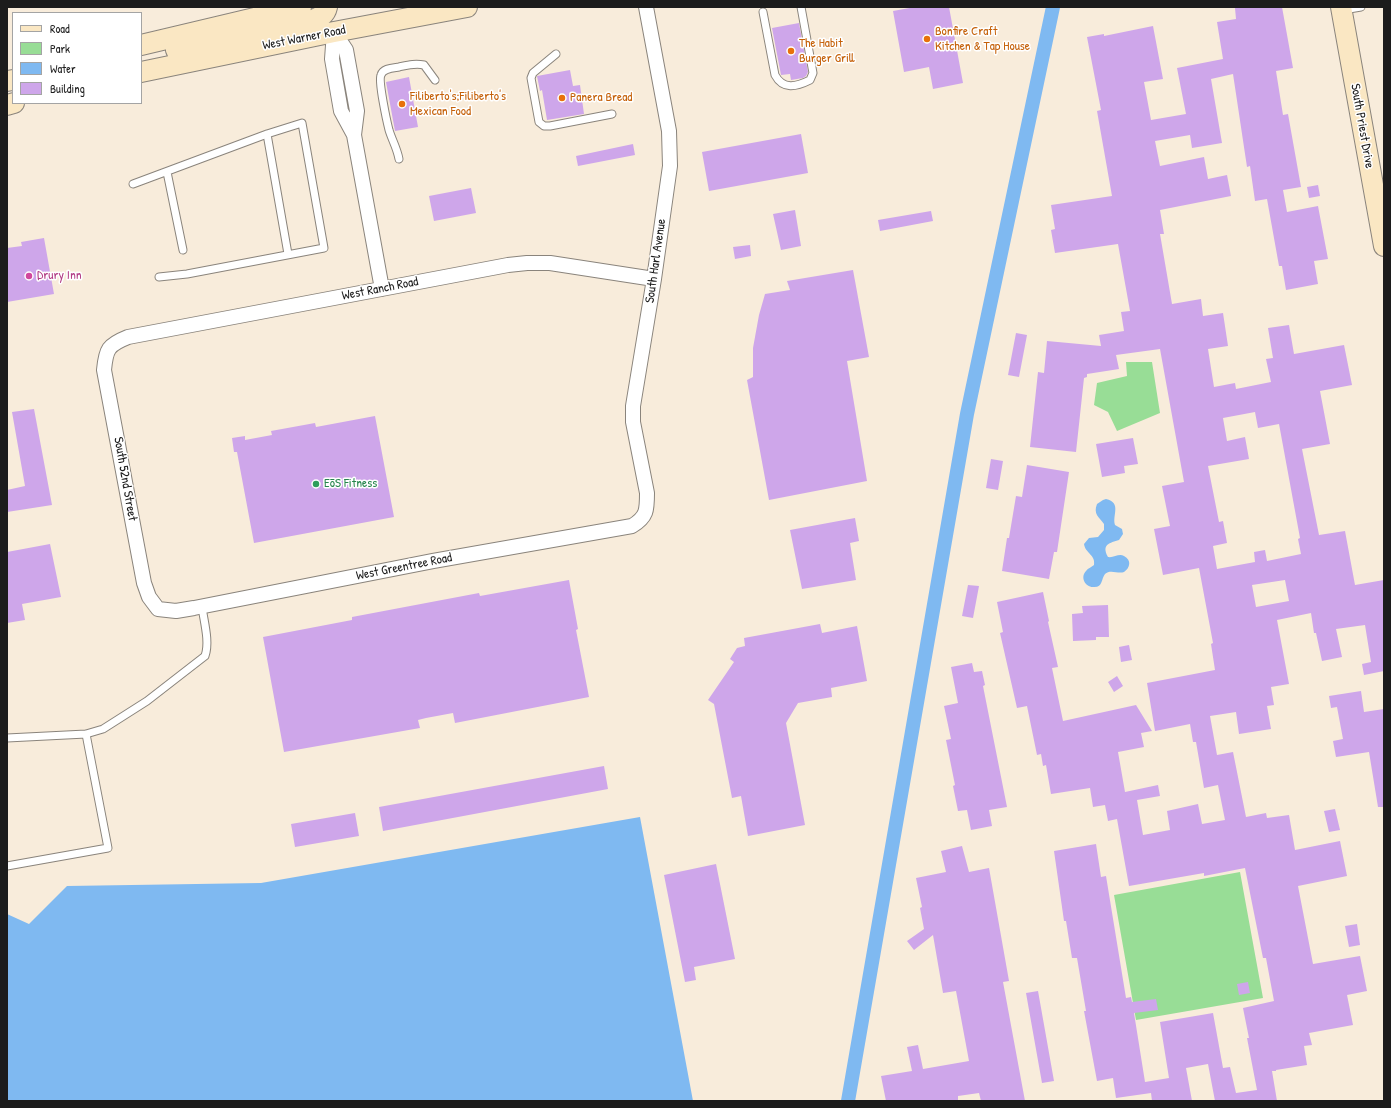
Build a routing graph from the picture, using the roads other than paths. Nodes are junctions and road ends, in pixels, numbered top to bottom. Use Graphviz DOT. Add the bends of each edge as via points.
graph roads {
  1 [pos="301,7"];
  2 [pos="327,7"];
  3 [pos="467,7"];
  4 [pos="646,7"];
  5 [pos="801,7"];
  6 [pos="1361,7"];
  7 [pos="1341,9"];
  8 [pos="763,12"];
  9 [pos="334,32"];
  10 [pos="142,45"];
  11 [pos="556,54"];
  12 [pos="142,69"];
  13 [pos="142,72"];
  14 [pos="435,80"];
  15 [pos="612,114"];
  16 [pos="267,134"];
  17 [pos="399,158"];
  18 [pos="167,172"];
  19 [pos="133,184"];
  20 [pos="1384,246"];
  21 [pos="183,250"];
  22 [pos="288,254"];
  23 [pos="159,277"];
  24 [pos="654,279"];
  25 [pos="382,289"];
  26 [pos="110,347"];
  27 [pos="646,514"];
  28 [pos="202,607"];
  29 [pos="158,609"];
  30 [pos="86,734"];
  31 [pos="7,738"];
  32 [pos="7,866"];
  1 -- 10 [label="main road"];
  2 -- 12 [label="main road" via="324,15 311,21 168,52 149,59"];
  3 -- 9 [label="main road, West Warner Road"];
  4 -- 24 [label="street, South Harl Avenue" via="666,113 670,150"];
  5 -- 8 [label="lane" via="813,73 810,80 801,84 785,86 775,75"];
  6 -- 7 [label="lane"];
  7 -- 20 [label="main road, South Priest Drive"];
  9 -- 13 [label="main road, West Warner Road"];
  9 -- 25 [label="street" via="346,50 357,112 354,135"];
  11 -- 15 [label="lane" via="533,73 531,78 539,122 544,126 550,126"];
  14 -- 17 [label="lane" via="424,65 418,64 386,69 381,73 389,130"];
  16 -- 18 [label="lane"];
  16 -- 22 [label="lane"];
  16 -- 22 [label="lane" via="302,123 324,248"];
  18 -- 19 [label="lane"];
  18 -- 21 [label="lane"];
  22 -- 23 [label="lane"];
  24 -- 25 [label="street, West Ranch Road" via="550,263 527,263"];
  24 -- 27 [label="street, South Harl Avenue" via="633,406 633,422 647,493"];
  25 -- 26 [label="street, West Ranch Road" via="128,337 116,341"];
  26 -- 29 [label="street, South 52nd Street" via="104,370 144,583 149,598"];
  27 -- 28 [label="street, West Greentree Road" via="632,526"];
  28 -- 29 [label="street, West Greentree Road" via="176,611"];
  28 -- 30 [label="lane" via="207,641 205,656 141,705 103,729"];
  30 -- 31 [label="lane"];
  30 -- 32 [label="lane" via="108,848"];
}
